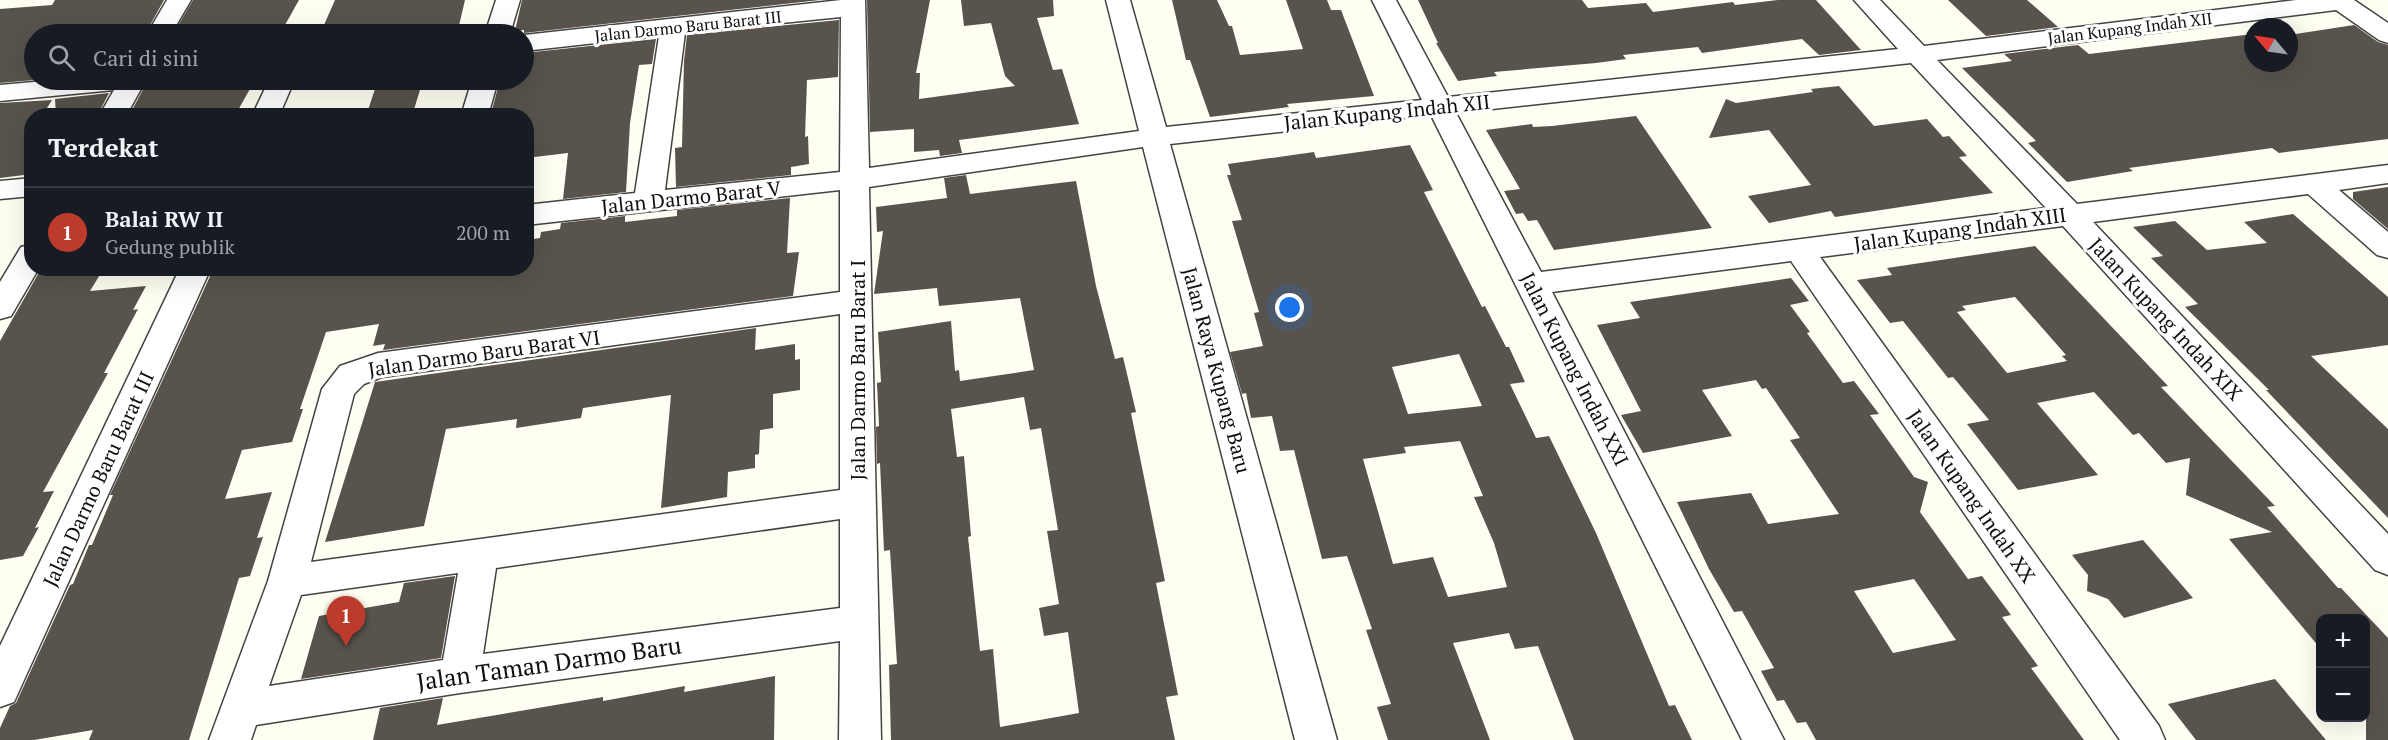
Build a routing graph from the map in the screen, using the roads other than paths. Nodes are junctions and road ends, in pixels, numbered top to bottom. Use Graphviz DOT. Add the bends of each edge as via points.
graph roads {
  1 [pos="179,0"];
  2 [pos="508,0"];
  3 [pos="1119,0"];
  4 [pos="1384,0"];
  5 [pos="1866,0"];
  6 [pos="2339,1"];
  7 [pos="853,4"];
  8 [pos="165,24"];
  9 [pos="501,24"];
  10 [pos="673,28"];
  11 [pos="2388,35"];
  12 [pos="534,42"];
  13 [pos="1919,54"];
  14 [pos="31,90"];
  15 [pos="127,90"];
  16 [pos="276,90"];
  17 [pos="482,90"];
  18 [pos="0,93"];
  19 [pos="1440,106"];
  20 [pos="117,108"];
  21 [pos="268,108"];
  22 [pos="476,108"];
  23 [pos="1155,137"];
  24 [pos="2388,174"];
  25 [pos="856,179"];
  26 [pos="2316,185"];
  27 [pos="24,188"];
  28 [pos="0,190"];
  29 [pos="649,200"];
  30 [pos="2068,213"];
  31 [pos="534,214"];
  32 [pos="2388,248"];
  33 [pos="1800,251"];
  34 [pos="24,268"];
  35 [pos="192,276"];
  36 [pos="1532,284"];
  37 [pos="857,301"];
  38 [pos="0,308"];
  39 [pos="858,502"];
  40 [pos="480,554"];
  41 [pos="2388,559"];
  42 [pos="287,580"];
  43 [pos="859,622"];
  44 [pos="459,675"];
  45 [pos="0,689"];
  46 [pos="235,725"];
  47 [pos="860,740"];
  48 [pos="1316,740"];
  49 [pos="1763,740"];
  50 [pos="2144,740"];
  1 -- 8 [label="street"];
  2 -- 9 [label="street"];
  3 -- 23 [label="street, Jalan Raya Kupang Baru"];
  4 -- 19 [label="street, Jalan Kupang Indah XXI"];
  5 -- 13 [label="street"];
  6 -- 11 [label="street"];
  6 -- 13 [label="street, Jalan Kupang Indah XII"];
  7 -- 10 [label="street, Jalan Darmo Baru Barat III"];
  7 -- 25 [label="street, Jalan Darmo Baru Barat I"];
  10 -- 12 [label="street, Jalan Darmo Baru Barat III"];
  10 -- 29 [label="street"];
  13 -- 19 [label="street, Jalan Kupang Indah XII"];
  13 -- 30 [label="street, Jalan Kupang Indah XIX"];
  14 -- 18 [label="street"];
  15 -- 20 [label="street"];
  16 -- 21 [label="street"];
  17 -- 22 [label="street"];
  19 -- 23 [label="street, Jalan Kupang Indah XII"];
  19 -- 36 [label="street, Jalan Kupang Indah XXI"];
  23 -- 25 [label="street, Jalan Kupang Indah XII"];
  23 -- 48 [label="street, Jalan Raya Kupang Baru"];
  24 -- 26 [label="street, Jalan Kupang Indah XIII"];
  25 -- 29 [label="street, Jalan Darmo Barat V"];
  25 -- 37 [label="street, Jalan Darmo Baru Barat I"];
  26 -- 30 [label="street, Jalan Kupang Indah XIII"];
  26 -- 32 [label="street"];
  27 -- 28 [label="street"];
  29 -- 31 [label="street, Jalan Darmo Barat V"];
  30 -- 33 [label="street, Jalan Kupang Indah XIII"];
  30 -- 41 [label="street, Jalan Kupang Indah XIX"];
  33 -- 36 [label="street, Jalan Kupang Indah XIII"];
  33 -- 50 [label="street, Jalan Kupang Indah XX"];
  34 -- 38 [label="street"];
  35 -- 45 [label="street, Jalan Darmo Baru Barat III"];
  36 -- 49 [label="street, Jalan Kupang Indah XXI"];
  37 -- 39 [label="street, Jalan Darmo Baru Barat I"];
  37 -- 42 [label="street, Jalan Darmo Baru Barat VI" via="361,370 339,389"];
  39 -- 40 [label="street"];
  39 -- 43 [label="street, Jalan Darmo Baru Barat I"];
  40 -- 42 [label="street"];
  40 -- 44 [label="street"];
  42 -- 46 [label="street, Jalan Darmo Baru Barat VI"];
  43 -- 44 [label="street, Jalan Taman Darmo Baru"];
  43 -- 47 [label="street, Jalan Darmo Baru Barat I"];
  44 -- 46 [label="street, Jalan Taman Darmo Baru"];
}
